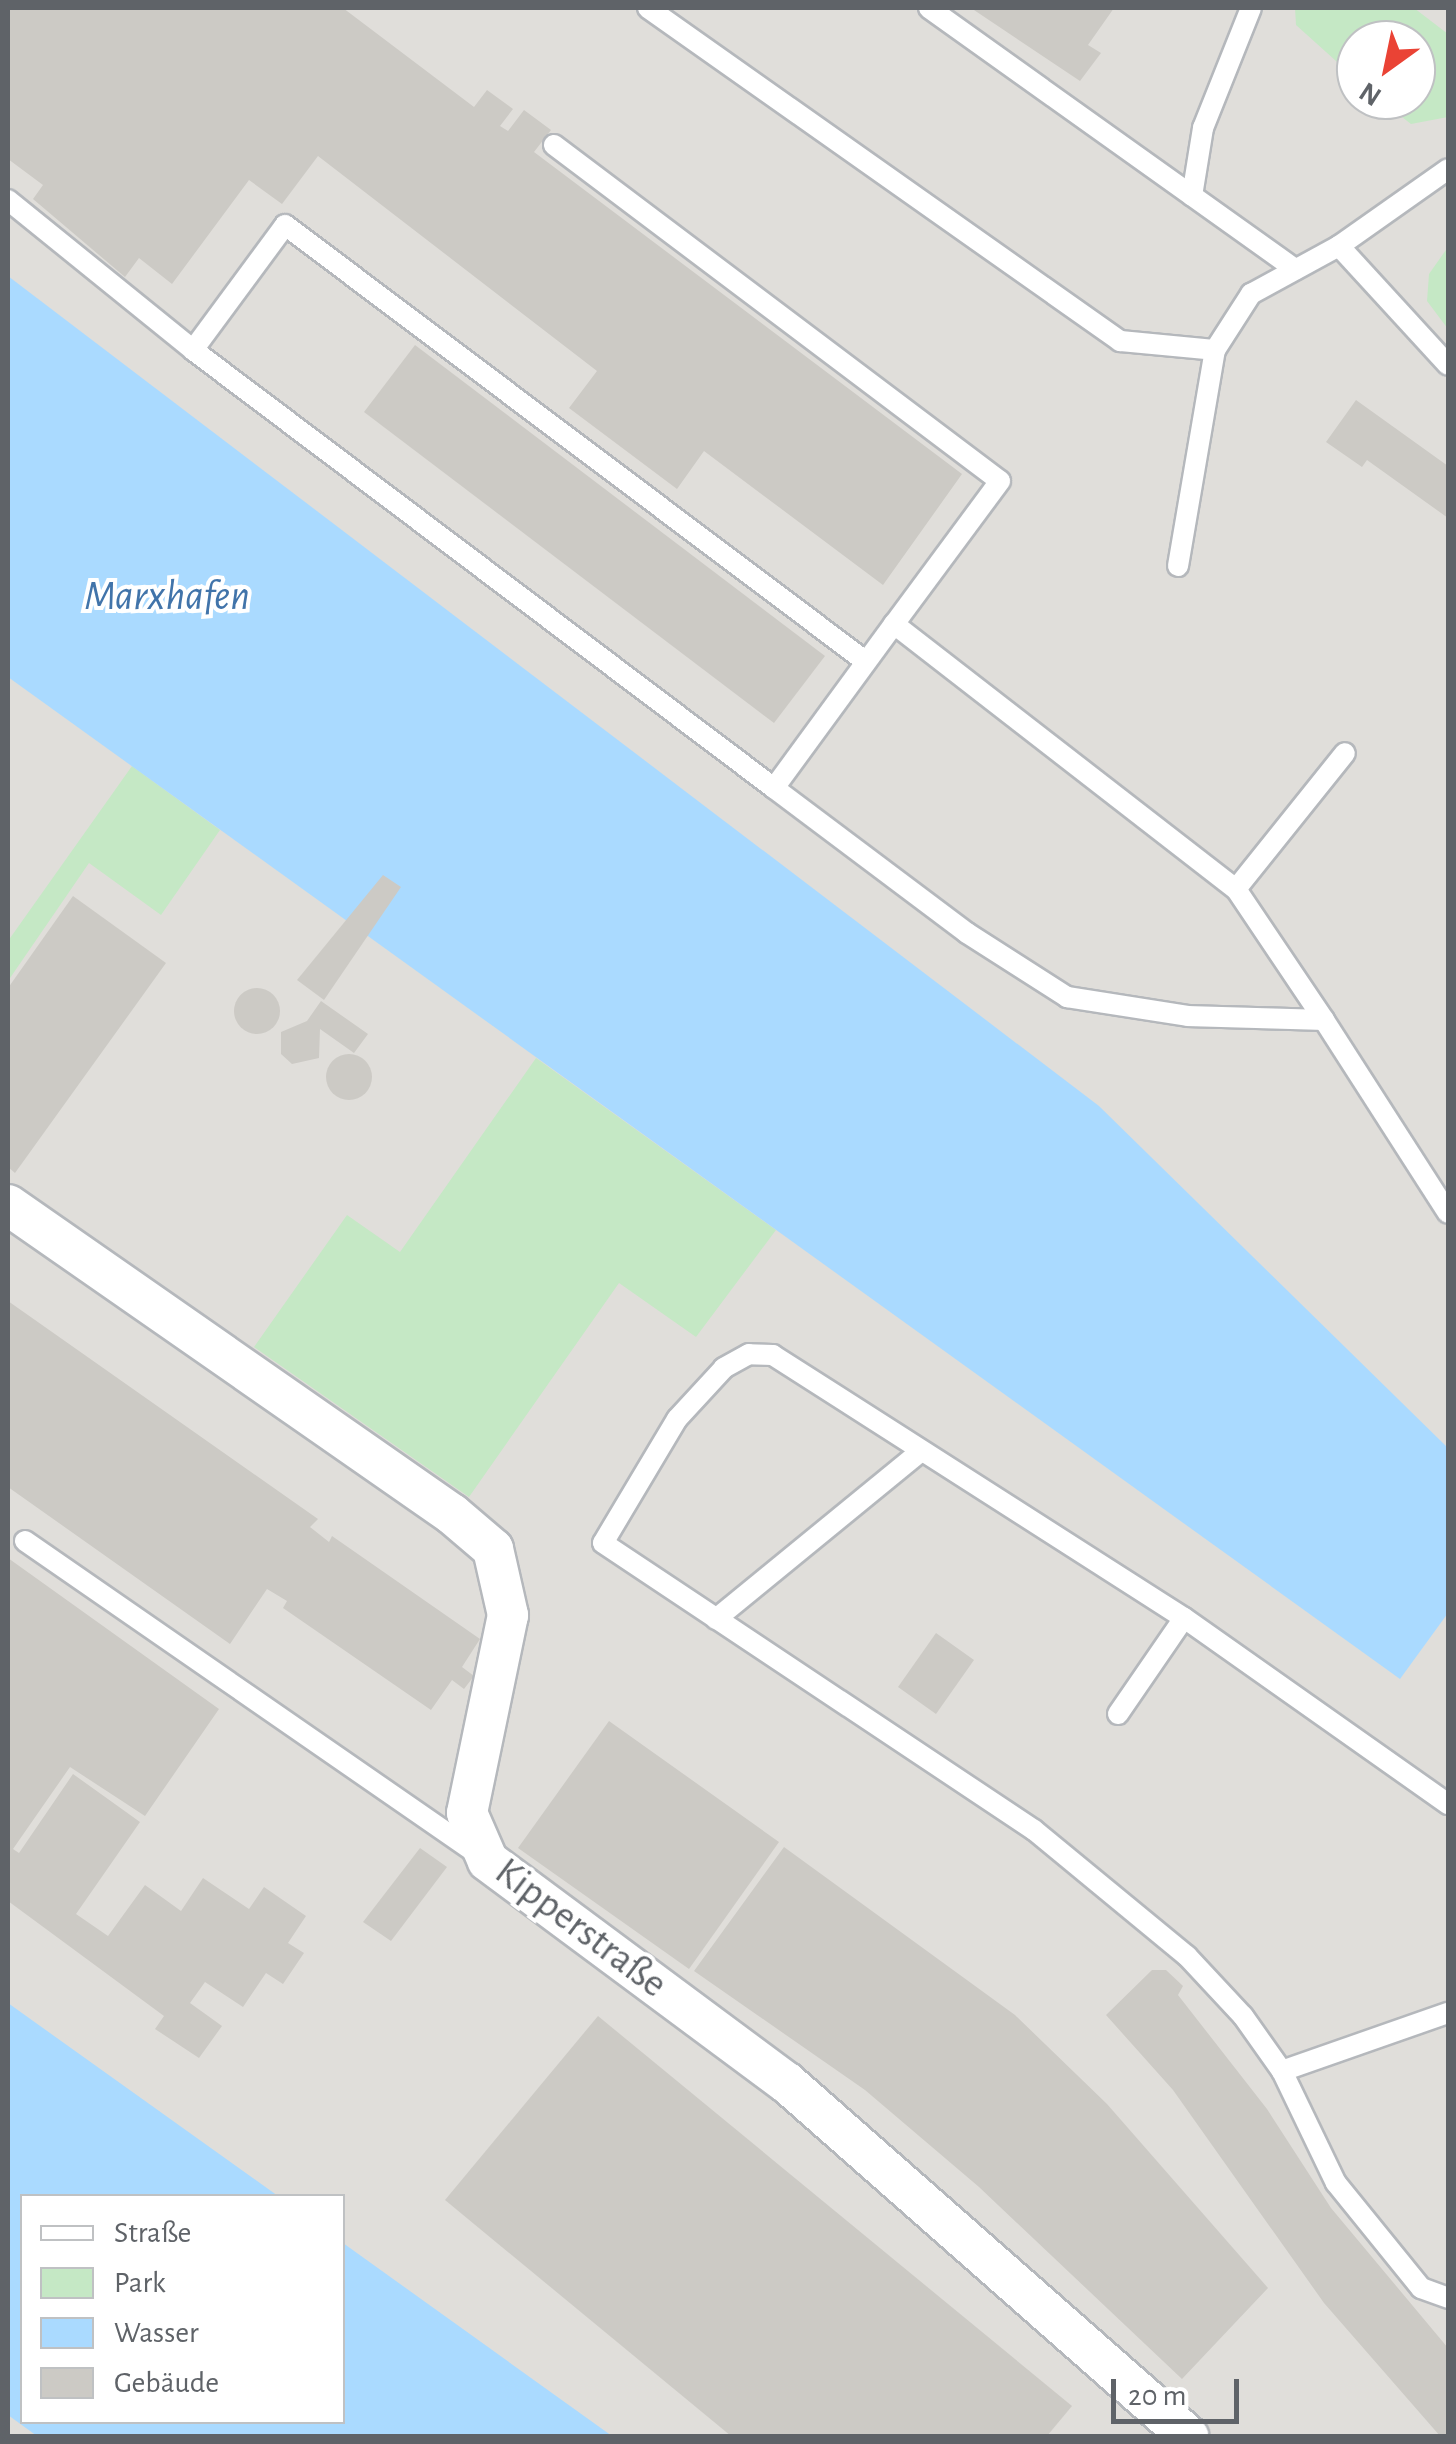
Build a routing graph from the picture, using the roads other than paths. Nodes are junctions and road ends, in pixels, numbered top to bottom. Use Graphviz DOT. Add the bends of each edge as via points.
graph roads {
  1 [pos="648,8"];
  2 [pos="930,8"];
  3 [pos="1251,8"];
  4 [pos="554,146"];
  5 [pos="1448,169"];
  6 [pos="1192,196"];
  7 [pos="8,200"];
  8 [pos="1339,246"];
  9 [pos="1295,269"];
  10 [pos="193,350"];
  11 [pos="1215,350"];
  12 [pos="1448,365"];
  13 [pos="1178,566"];
  14 [pos="894,624"];
  15 [pos="865,662"];
  16 [pos="1345,753"];
  17 [pos="774,788"];
  18 [pos="1236,889"];
  19 [pos="1324,1020"];
  20 [pos="8,1205"];
  21 [pos="1448,1213"];
  22 [pos="921,1451"];
  23 [pos="24,1540"];
  24 [pos="1184,1618"];
  25 [pos="716,1619"];
  26 [pos="1118,1714"];
  27 [pos="1448,1804"];
  28 [pos="488,1861"];
  29 [pos="1448,2013"];
  30 [pos="1282,2072"];
  31 [pos="1448,2298"];
  32 [pos="1188,2436"];
  1 -- 11 [label="lane" via="1120,341"];
  2 -- 6 [label="lane"];
  3 -- 6 [label="lane" via="1202,128"];
  4 -- 14 [label="lane" via="1000,481"];
  5 -- 8 [label="lane"];
  6 -- 9 [label="lane"];
  7 -- 10 [label="lane"];
  8 -- 9 [label="lane"];
  8 -- 12 [label="lane"];
  9 -- 11 [label="lane" via="1252,294"];
  10 -- 15 [label="lane" via="285,226"];
  10 -- 17 [label="lane"];
  11 -- 13 [label="lane"];
  14 -- 15 [label="lane"];
  14 -- 18 [label="lane"];
  15 -- 17 [label="lane"];
  16 -- 18 [label="lane"];
  17 -- 19 [label="lane" via="967,933 1068,997 1188,1016"];
  18 -- 19 [label="lane"];
  19 -- 21 [label="lane"];
  20 -- 28 [label="street, Kipperstraße" via="452,1514 492,1549 508,1615 467,1813"];
  22 -- 24 [label="lane"];
  22 -- 25 [label="lane"];
  22 -- 25 [label="lane" via="773,1355 749,1354 724,1368 677,1419 602,1543"];
  23 -- 28 [label="lane"];
  24 -- 26 [label="lane"];
  24 -- 27 [label="lane"];
  25 -- 30 [label="lane" via="1034,1830 1186,1956 1244,2016"];
  28 -- 32 [label="street, Kipperstraße" via="786,2082"];
  29 -- 30 [label="lane"];
  30 -- 31 [label="lane" via="1336,2182 1422,2288"];
}
